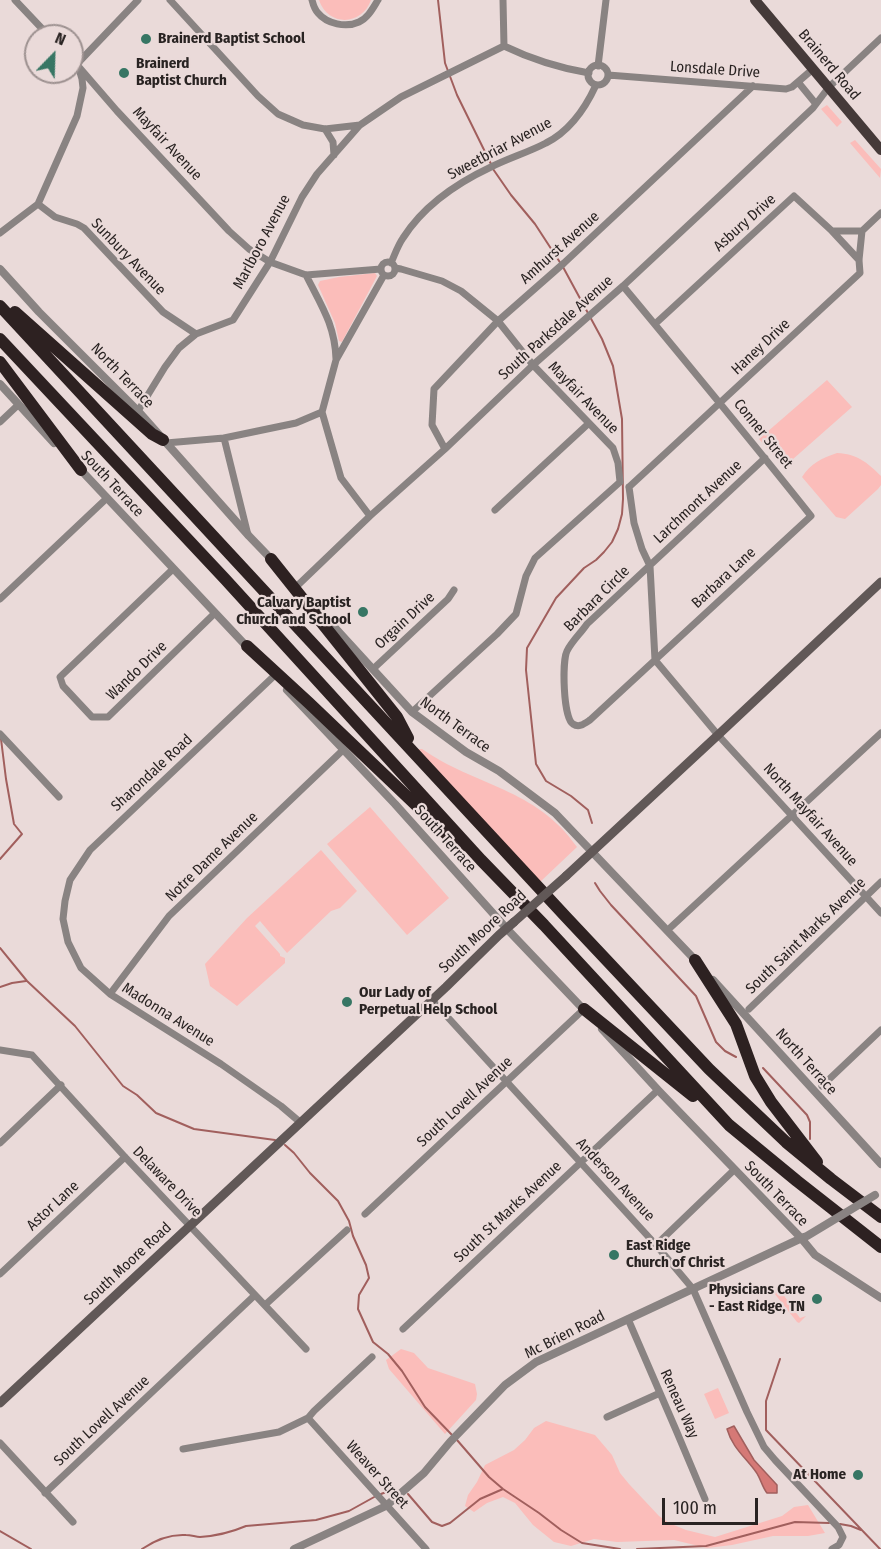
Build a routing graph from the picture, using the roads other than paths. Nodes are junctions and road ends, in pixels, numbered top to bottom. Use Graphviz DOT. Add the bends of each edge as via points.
graph roads {
  1 [pos="15,0"];
  2 [pos="138,0"];
  3 [pos="170,0"];
  4 [pos="312,0"];
  5 [pos="378,0"];
  6 [pos="502,0"];
  7 [pos="606,0"];
  8 [pos="755,0"];
  9 [pos="38,24"];
  10 [pos="881,38"];
  11 [pos="504,46"];
  12 [pos="84,52"];
  13 [pos="598,66"];
  14 [pos="813,69"];
  15 [pos="84,73"];
  16 [pos="589,73"];
  17 [pos="608,75"];
  18 [pos="798,82"];
  19 [pos="83,84"];
  20 [pos="596,85"];
  21 [pos="753,87"];
  22 [pos="829,87"];
  23 [pos="816,104"];
  24 [pos="360,125"];
  25 [pos="325,129"];
  26 [pos="881,150"];
  27 [pos="334,155"];
  28 [pos="38,204"];
  29 [pos="881,213"];
  30 [pos="832,231"];
  31 [pos="862,231"];
  32 [pos="0,233"];
  33 [pos="859,260"];
  34 [pos="270,262"];
  35 [pos="393,265"];
  36 [pos="0,269"];
  37 [pos="383,272"];
  38 [pos="306,275"];
  39 [pos="623,286"];
  40 [pos="0,298"];
  41 [pos="0,306"];
  42 [pos="498,321"];
  43 [pos="655,324"];
  44 [pos="196,334"];
  45 [pos="0,339"];
  46 [pos="336,360"];
  47 [pos="0,362"];
  48 [pos="533,365"];
  49 [pos="0,384"];
  50 [pos="720,403"];
  51 [pos="18,405"];
  52 [pos="138,411"];
  53 [pos="322,412"];
  54 [pos="0,422"];
  55 [pos="588,424"];
  56 [pos="224,438"];
  57 [pos="165,441"];
  58 [pos="445,449"];
  59 [pos="765,458"];
  60 [pos="81,471"];
  61 [pos="620,482"];
  62 [pos="629,487"];
  63 [pos="107,498"];
  64 [pos="495,510"];
  65 [pos="370,516"];
  66 [pos="811,516"];
  67 [pos="249,536"];
  68 [pos="271,559"];
  69 [pos="650,566"];
  70 [pos="173,569"];
  71 [pos="881,582"];
  72 [pos="297,586"];
  73 [pos="454,590"];
  74 [pos="0,598"];
  75 [pos="216,613"];
  76 [pos="247,646"];
  77 [pos="655,660"];
  78 [pos="374,669"];
  79 [pos="274,676"];
  80 [pos="412,712"];
  81 [pos="881,733"];
  82 [pos="0,734"];
  83 [pos="718,735"];
  84 [pos="343,750"];
  85 [pos="415,753"];
  86 [pos="60,797"];
  87 [pos="792,815"];
  88 [pos="592,853"];
  89 [pos="481,860"];
  90 [pos="881,882"];
  91 [pos="866,896"];
  92 [pos="65,901"];
  93 [pos="881,913"];
  94 [pos="511,926"];
  95 [pos="671,927"];
  96 [pos="695,960"];
  97 [pos="110,994"];
  98 [pos="432,1000"];
  99 [pos="584,1009"];
  100 [pos="749,1009"];
  101 [pos="881,1030"];
  102 [pos="0,1050"];
  103 [pos="506,1082"];
  104 [pos="61,1085"];
  105 [pos="822,1086"];
  106 [pos="658,1090"];
  107 [pos="300,1123"];
  108 [pos="729,1125"];
  109 [pos="0,1143"];
  110 [pos="125,1157"];
  111 [pos="580,1162"];
  112 [pos="881,1164"];
  113 [pos="734,1170"];
  114 [pos="831,1179"];
  115 [pos="878,1194"];
  116 [pos="365,1214"];
  117 [pos="881,1217"];
  118 [pos="191,1226"];
  119 [pos="347,1230"];
  120 [pos="804,1237"];
  121 [pos="656,1245"];
  122 [pos="881,1247"];
  123 [pos="0,1274"];
  124 [pos="693,1289"];
  125 [pos="255,1295"];
  126 [pos="881,1298"];
  127 [pos="265,1305"];
  128 [pos="628,1319"];
  129 [pos="403,1329"];
  130 [pos="306,1349"];
  131 [pos="372,1357"];
  132 [pos="660,1393"];
  133 [pos="0,1403"];
  134 [pos="607,1417"];
  135 [pos="308,1418"];
  136 [pos="0,1443"];
  137 [pos="183,1449"];
  138 [pos="45,1493"];
  139 [pos="705,1499"];
  140 [pos="386,1506"];
  141 [pos="73,1522"];
  142 [pos="836,1547"];
  143 [pos="294,1549"];
  144 [pos="426,1549"];
  1 -- 9 [label="street"];
  2 -- 12 [label="street"];
  3 -- 25 [label="street" via="278,114"];
  4 -- 5 [label="street" via="317,13 346,25 359,21"];
  6 -- 11 [label="street"];
  7 -- 13 [label="street"];
  8 -- 14 [label="main road, Brainerd Road"];
  10 -- 22 [label="street, South Parksdale Avenue"];
  11 -- 16 [label="street" via="549,64"];
  11 -- 24 [label="street, Marlboro Avenue" via="401,97"];
  13 -- 16 [label="street"];
  13 -- 17 [label="street" via="606,69"];
  14 -- 18 [label="street, Lonsdale Drive"];
  14 -- 22 [label="main road, Brainerd Road"];
  15 -- 34 [label="street, Mayfair Avenue" via="229,231"];
  16 -- 20 [label="street" via="590,82"];
  17 -- 20 [label="street" via="605,83"];
  17 -- 21 [label="street, Lonsdale Drive"];
  18 -- 21 [label="street, Lonsdale Drive" via="786,89"];
  18 -- 23 [label="street"];
  19 -- 28 [label="street" via="77,116"];
  20 -- 35 [label="street, Sweetbriar Avenue" via="574,122 560,134 492,166 433,203 403,238"];
  21 -- 42 [label="street, Amhurst Avenue"];
  22 -- 23 [label="street, South Parksdale Avenue"];
  22 -- 26 [label="main road, Brainerd Road"];
  23 -- 39 [label="street, South Parksdale Avenue"];
  24 -- 25 [label="street, Marlboro Avenue"];
  24 -- 27 [label="street, Marlboro Avenue"];
  25 -- 27 [label="street" via="333,142"];
  27 -- 34 [label="street, Marlboro Avenue" via="302,197"];
  28 -- 32 [label="street"];
  28 -- 44 [label="street, Sunbury Avenue" via="56,217 84,228 163,312"];
  29 -- 31 [label="street"];
  30 -- 31 [label="street"];
  30 -- 33 [label="street"];
  30 -- 43 [label="street, Asbury Drive" via="795,196"];
  31 -- 33 [label="street, Haney Drive"];
  33 -- 50 [label="street, Haney Drive" via="860,273"];
  34 -- 38 [label="street, Mayfair Avenue"];
  34 -- 44 [label="street, Marlboro Avenue" via="233,320"];
  35 -- 37 [label="street" via="384,263"];
  35 -- 37 [label="street" via="392,275"];
  35 -- 42 [label="street, Mayfair Avenue" via="461,291"];
  36 -- 52 [label="street, North Terrace"];
  37 -- 38 [label="street, Mayfair Avenue"];
  37 -- 46 [label="street"];
  38 -- 46 [label="street" via="331,324"];
  39 -- 43 [label="street, Conner Street"];
  39 -- 48 [label="street, South Parksdale Avenue"];
  40 -- 57 [label="highway" via="152,434"];
  41 -- 85 [label="highway"];
  42 -- 48 [label="street, Mayfair Avenue"];
  42 -- 58 [label="street, Amhurst Avenue" via="434,389 432,425"];
  43 -- 50 [label="street, Conner Street"];
  44 -- 52 [label="street, Marlboro Avenue" via="179,348"];
  45 -- 89 [label="highway"];
  46 -- 53 [label="street"];
  47 -- 60 [label="highway"];
  48 -- 55 [label="street, Mayfair Avenue"];
  48 -- 58 [label="street, South Parksdale Avenue"];
  49 -- 51 [label="street, South Terrace"];
  50 -- 59 [label="street, Conner Street"];
  50 -- 62 [label="street, Haney Drive"];
  51 -- 54 [label="street"];
  51 -- 60 [label="street, South Terrace"];
  52 -- 57 [label="street, North Terrace"];
  53 -- 56 [label="street" via="296,423"];
  53 -- 65 [label="street" via="341,478"];
  55 -- 61 [label="street, Mayfair Avenue" via="613,448"];
  55 -- 64 [label="street"];
  56 -- 57 [label="street"];
  56 -- 67 [label="street"];
  57 -- 67 [label="street, North Terrace"];
  58 -- 65 [label="street, South Parksdale Avenue"];
  59 -- 66 [label="street, Conner Street"];
  59 -- 69 [label="street, Larchmont Avenue"];
  60 -- 63 [label="street, South Terrace"];
  61 -- 62 [label="street"];
  61 -- 80 [label="street" via="535,558 516,614"];
  62 -- 69 [label="street" via="634,523"];
  63 -- 70 [label="street, South Terrace"];
  63 -- 74 [label="street"];
  65 -- 72 [label="street, South Parksdale Avenue"];
  66 -- 77 [label="street, Barbara Lane"];
  67 -- 68 [label="street, North Terrace"];
  68 -- 72 [label="street, North Terrace"];
  68 -- 85 [label="highway" via="397,717"];
  69 -- 77 [label="street"];
  69 -- 77 [label="street, Barbara Circle" via="587,624 566,652 564,676 569,721 581,726 590,720"];
  70 -- 75 [label="street, South Terrace"];
  70 -- 75 [label="street, Wando Drive" via="60,676 63,686 92,717 108,717"];
  71 -- 83 [label="main road, South Moore Road"];
  72 -- 78 [label="street, North Terrace"];
  73 -- 78 [label="street, Orgain Drive"];
  75 -- 76 [label="street, South Terrace"];
  76 -- 79 [label="street, South Terrace"];
  76 -- 89 [label="highway" via="466,853"];
  77 -- 83 [label="street"];
  78 -- 80 [label="street, North Terrace"];
  79 -- 84 [label="street, South Terrace"];
  79 -- 92 [label="street, Sharondale Road" via="90,850 70,880"];
  80 -- 88 [label="street, North Terrace" via="534,796"];
  81 -- 87 [label="street"];
  82 -- 86 [label="street"];
  83 -- 87 [label="street, North Mayfair Avenue"];
  83 -- 88 [label="main road, South Moore Road"];
  84 -- 94 [label="street, South Terrace"];
  84 -- 97 [label="street, Notre Dame Avenue" via="169,916"];
  85 -- 114 [label="highway" via="709,1069"];
  87 -- 91 [label="street, North Mayfair Avenue"];
  87 -- 95 [label="street"];
  88 -- 94 [label="main road, South Moore Road, bridge"];
  88 -- 96 [label="street, North Terrace"];
  89 -- 108 [label="highway"];
  90 -- 91 [label="street, South Saint Marks Avenue"];
  91 -- 93 [label="street, North Mayfair Avenue"];
  91 -- 100 [label="street, South Saint Marks Avenue"];
  92 -- 97 [label="street, Madonna Avenue" via="63,919 68,942 81,968"];
  94 -- 98 [label="main road, South Moore Road"];
  94 -- 99 [label="street, South Terrace"];
  96 -- 112 [label="street, North Terrace"];
  96 -- 114 [label="highway" via="736,1024 755,1076 771,1102"];
  97 -- 107 [label="street, Madonna Avenue" via="222,1065"];
  98 -- 103 [label="street, Anderson Avenue"];
  98 -- 107 [label="main road, South Moore Road"];
  99 -- 103 [label="street, South Lovell Avenue"];
  99 -- 106 [label="street, South Terrace"];
  99 -- 108 [label="highway"];
  101 -- 105 [label="street"];
  102 -- 104 [label="street, Delaware Drive" via="32,1055"];
  103 -- 111 [label="street, Anderson Avenue"];
  103 -- 116 [label="street, South Lovell Avenue"];
  104 -- 109 [label="street"];
  104 -- 110 [label="street, Delaware Drive"];
  106 -- 111 [label="street, South St Marks Avenue"];
  106 -- 113 [label="street, South Terrace"];
  107 -- 118 [label="main road, South Moore Road"];
  108 -- 122 [label="highway"];
  110 -- 118 [label="street, Delaware Drive"];
  110 -- 123 [label="street, Astor Lane"];
  111 -- 121 [label="street, Anderson Avenue"];
  111 -- 129 [label="street, South St Marks Avenue"];
  113 -- 120 [label="street, South Terrace"];
  113 -- 121 [label="street"];
  114 -- 117 [label="highway"];
  115 -- 120 [label="street, Mc Brien Road, bridge"];
  118 -- 125 [label="street, Delaware Drive"];
  118 -- 133 [label="main road, South Moore Road"];
  119 -- 127 [label="street"];
  120 -- 124 [label="street, Mc Brien Road"];
  120 -- 126 [label="street, South Terrace" via="815,1255"];
  121 -- 124 [label="street, Anderson Avenue"];
  124 -- 128 [label="street, Mc Brien Road"];
  124 -- 142 [label="street, Anderson Avenue" via="764,1447 837,1527 843,1537"];
  125 -- 127 [label="street, Delaware Drive"];
  125 -- 138 [label="street, South Lovell Avenue"];
  127 -- 130 [label="street, Delaware Drive"];
  128 -- 132 [label="street, Reneau Way"];
  128 -- 140 [label="street, Mc Brien Road" via="536,1362 505,1384 424,1473"];
  131 -- 135 [label="street"];
  132 -- 134 [label="street"];
  132 -- 139 [label="street, Reneau Way"];
  135 -- 137 [label="street" via="279,1432"];
  135 -- 140 [label="street, Weaver Street"];
  136 -- 138 [label="street"];
  138 -- 141 [label="street"];
  140 -- 143 [label="street, Mc Brien Road"];
  140 -- 144 [label="street, Weaver Street"];
}
